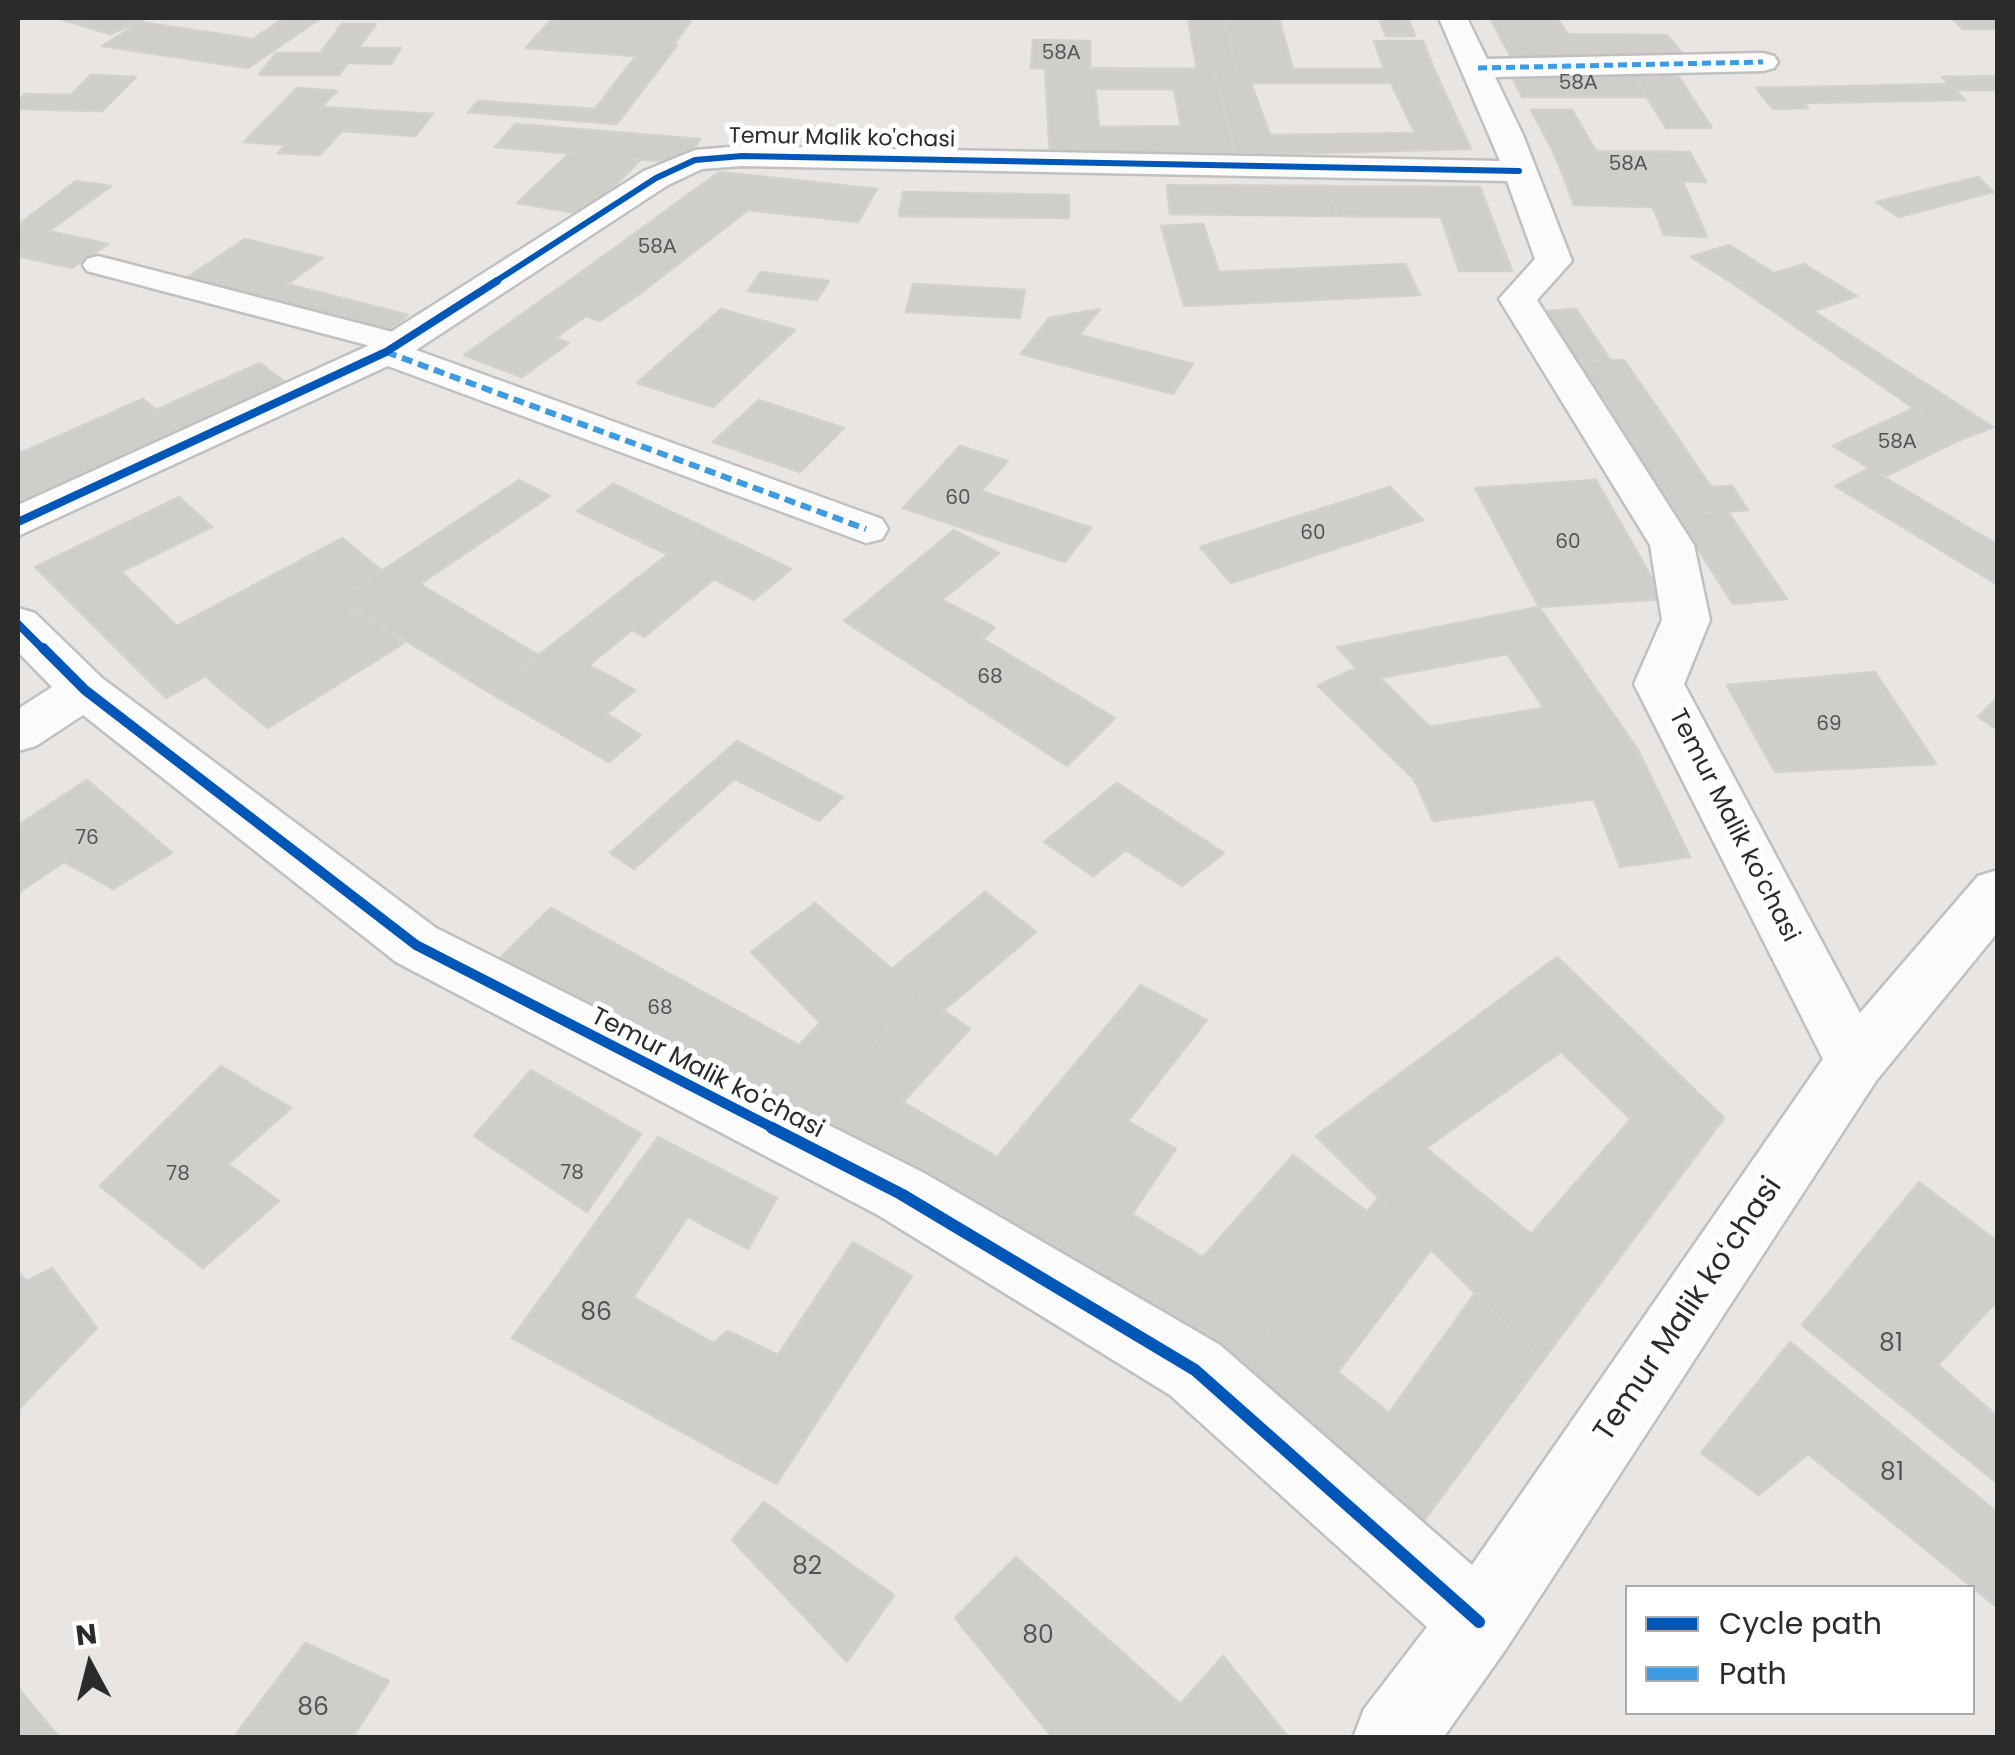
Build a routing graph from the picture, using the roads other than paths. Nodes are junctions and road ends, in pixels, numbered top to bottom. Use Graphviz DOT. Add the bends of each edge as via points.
graph roads {
  1 [pos="1453,18"];
  2 [pos="1762,62"];
  3 [pos="1478,68"];
  4 [pos="1519,171"];
  5 [pos="98,264"];
  6 [pos="394,348"];
  7 [pos="18,522"];
  8 [pos="866,529"];
  9 [pos="18,624"];
  10 [pos="85,690"];
  11 [pos="18,733"];
  12 [pos="1998,892"];
  13 [pos="1855,1062"];
  14 [pos="1479,1622"];
  15 [pos="1392,1738"];
  1 -- 3 [label="street, Temur Malik ko'chasi"];
  2 -- 3 [label="street"];
  3 -- 4 [label="street, Temur Malik ko'chasi"];
  4 -- 6 [label="street, Temur Malik ko'chasi" via="695,160 656,178"];
  4 -- 13 [label="street, Temur Malik ko'chasi" via="1554,261 1518,299 1672,546 1686,620 1659,684"];
  5 -- 6 [label="lane"];
  6 -- 7 [label="street, Temur Malik ko'chasi"];
  6 -- 8 [label="street"];
  9 -- 10 [label="street, Temur Malik ko'chasi"];
  10 -- 11 [label="street"];
  10 -- 14 [label="street, Temur Malik ko'chasi" via="416,945 901,1194 1195,1370"];
  12 -- 13 [label="street, Temur Malik koʻchasi"];
  13 -- 14 [label="street, Temur Malik koʻchasi"];
  14 -- 15 [label="street, Temur Malik koʻchasi"];
}
